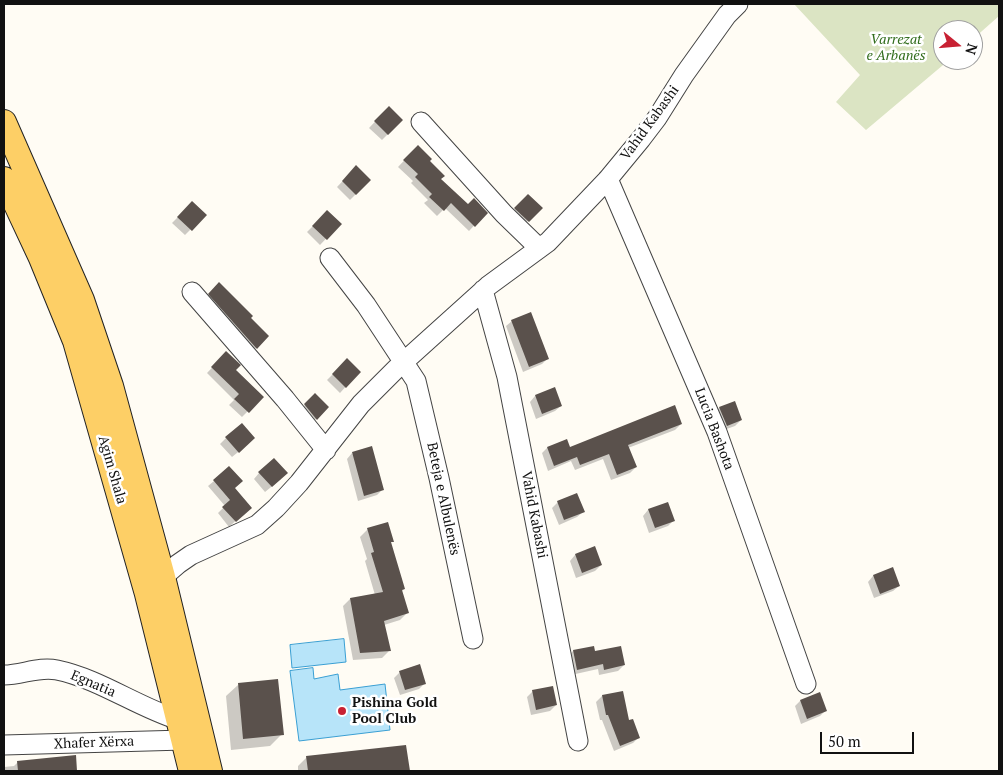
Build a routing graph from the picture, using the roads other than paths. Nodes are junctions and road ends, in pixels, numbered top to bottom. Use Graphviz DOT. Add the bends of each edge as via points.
graph roads {
  1 [pos="738,4"];
  2 [pos="4,122"];
  3 [pos="421,122"];
  4 [pos="608,178"];
  5 [pos="4,179"];
  6 [pos="539,248"];
  7 [pos="330,258"];
  8 [pos="483,290"];
  9 [pos="192,292"];
  10 [pos="404,362"];
  11 [pos="326,450"];
  12 [pos="163,577"];
  13 [pos="473,639"];
  14 [pos="4,675"];
  15 [pos="806,684"];
  16 [pos="182,730"];
  17 [pos="578,741"];
  18 [pos="4,746"];
  19 [pos="191,771"];
  20 [pos="210,771"];
  1 -- 4 [label="street, Vahid Kabashi" via="684,75 657,118"];
  2 -- 12 [label="main road, Agim Shala" via="88,318 111,386"];
  3 -- 6 [label="street"];
  4 -- 6 [label="street, Vahid Kabashi"];
  4 -- 15 [label="street, Lucia Bashota" via="717,432"];
  5 -- 16 [label="main road, Agim Shala" via="75,341"];
  6 -- 8 [label="street, Vahid Kabashi"];
  7 -- 10 [label="street, Beteja e Albulenës" via="366,304"];
  8 -- 10 [label="street, Vahid Kabashi"];
  8 -- 17 [label="street, Vahid Kabashi" via="506,377"];
  9 -- 11 [label="street"];
  10 -- 11 [label="street, Vahid Kabashi" via="361,404"];
  10 -- 13 [label="street, Beteja e Albulenës" via="416,381"];
  11 -- 12 [label="street, Vahid Kabashi" via="257,525 191,555"];
  12 -- 20 [label="main road, Agim Shala"];
  14 -- 16 [label="street, Egnatia" via="33,669 56,669 85,678 159,713"];
  16 -- 18 [label="street, Xhafer Xërxa"];
  16 -- 19 [label="main road, Agim Shala"];
}
